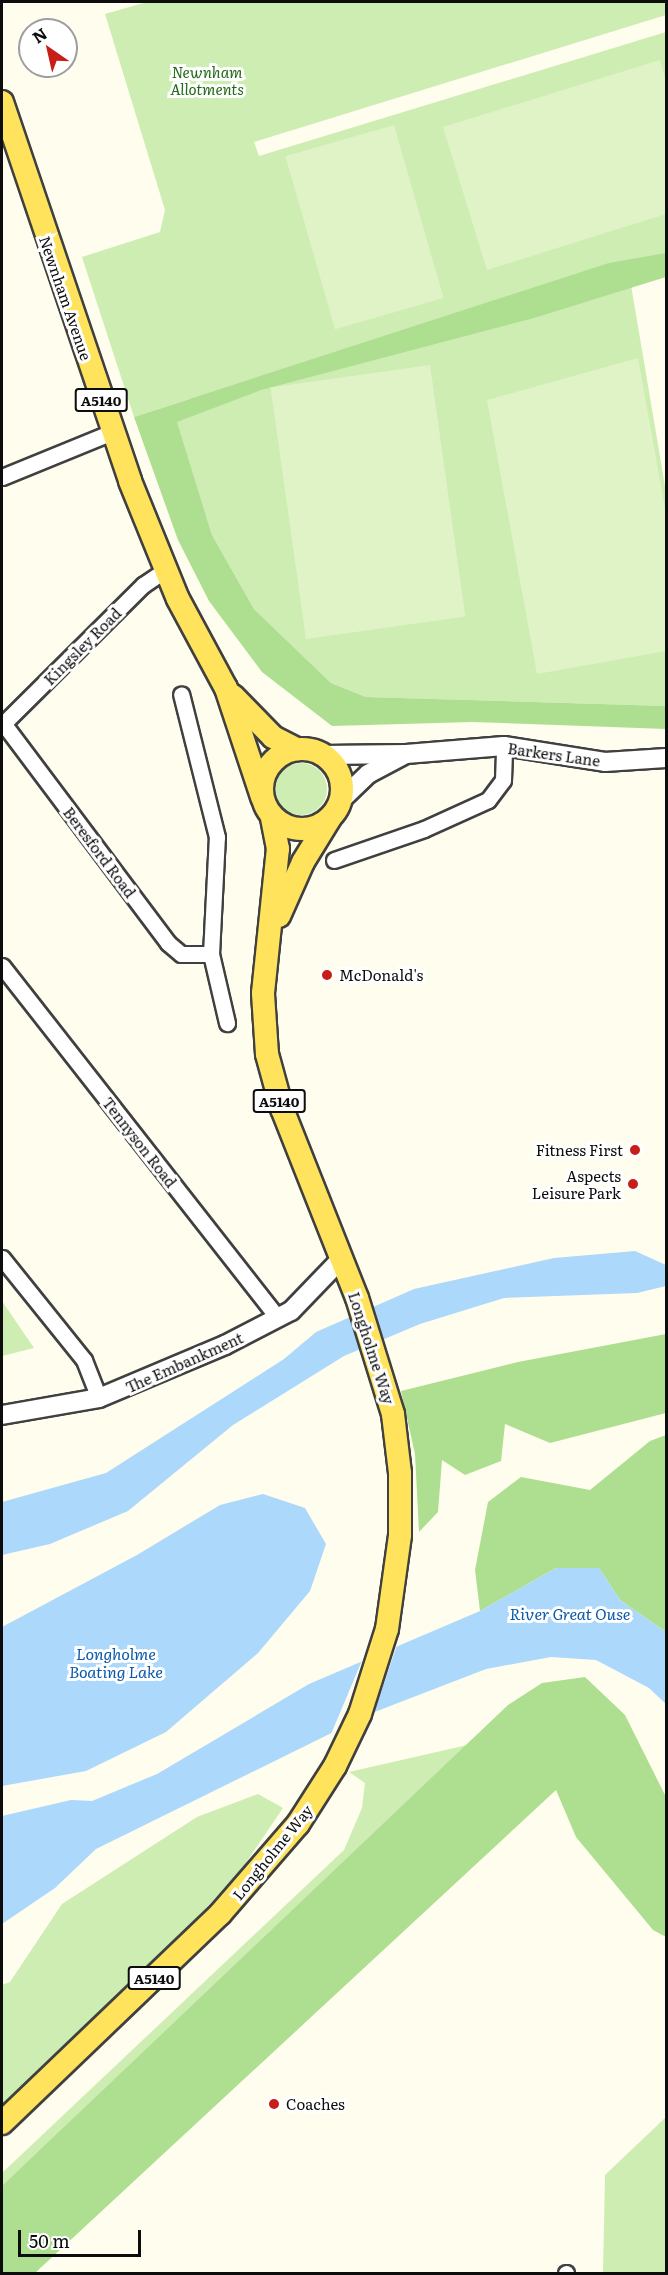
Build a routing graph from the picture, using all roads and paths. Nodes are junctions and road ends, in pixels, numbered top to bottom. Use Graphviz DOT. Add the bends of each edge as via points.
graph roads {
  1 [pos="2,102"];
  2 [pos="112,432"];
  3 [pos="2,477"];
  4 [pos="165,570"];
  5 [pos="226,688"];
  6 [pos="181,694"];
  7 [pos="2,724"];
  8 [pos="504,746"];
  9 [pos="297,749"];
  10 [pos="406,754"];
  11 [pos="324,755"];
  12 [pos="666,758"];
  13 [pos="262,797"];
  14 [pos="336,809"];
  15 [pos="272,817"];
  16 [pos="334,860"];
  17 [pos="271,934"];
  18 [pos="211,954"];
  19 [pos="2,966"];
  20 [pos="227,1023"];
  21 [pos="2,1258"];
  22 [pos="342,1258"];
  23 [pos="278,1318"];
  24 [pos="99,1398"];
  25 [pos="2,1415"];
  26 [pos="2,2123"];
  1 -- 2 [label="main road, Newnham Avenue / A5140"];
  2 -- 3 [label="street"];
  2 -- 4 [label="main road, Newnham Avenue / A5140"];
  4 -- 5 [label="main road, Newnham Avenue / A5140"];
  4 -- 7 [label="street, Kingsley Road" via="142,585"];
  5 -- 9 [label="main road, Newnham Avenue / A5140" via="273,737"];
  5 -- 13 [label="main road, Newnham Avenue / A5140"];
  6 -- 18 [label="street" via="217,837"];
  7 -- 18 [label="street, Beresford Road" via="168,943 181,954"];
  8 -- 10 [label="street, Barkers Lane"];
  8 -- 12 [label="street, Barkers Lane" via="605,762"];
  8 -- 16 [label="street" via="503,780 488,800 424,829"];
  9 -- 11 [label="main road"];
  9 -- 13 [label="main road" via="270,765 262,784"];
  10 -- 11 [label="street, Barkers Lane"];
  10 -- 14 [label="street, Barkers Lane" via="368,774"];
  11 -- 14 [label="main road" via="338,771"];
  13 -- 15 [label="main road"];
  14 -- 15 [label="main road" via="302,830"];
  14 -- 17 [label="main road, A5140" via="303,862"];
  15 -- 17 [label="main road, A5140" via="278,849"];
  17 -- 22 [label="main road, A5140" via="263,1010 270,1074"];
  18 -- 20 [label="street"];
  19 -- 23 [label="street, Tennyson Road"];
  21 -- 24 [label="street" via="84,1360"];
  22 -- 23 [label="street, The Embankment" via="318,1287"];
  22 -- 26 [label="main road, Longholme Way / A5140" via="393,1414 401,1503 396,1578 378,1667 348,1741 298,1824 220,1914"];
  23 -- 24 [label="street, The Embankment" via="225,1346"];
  24 -- 25 [label="street, The Embankment"];
}
